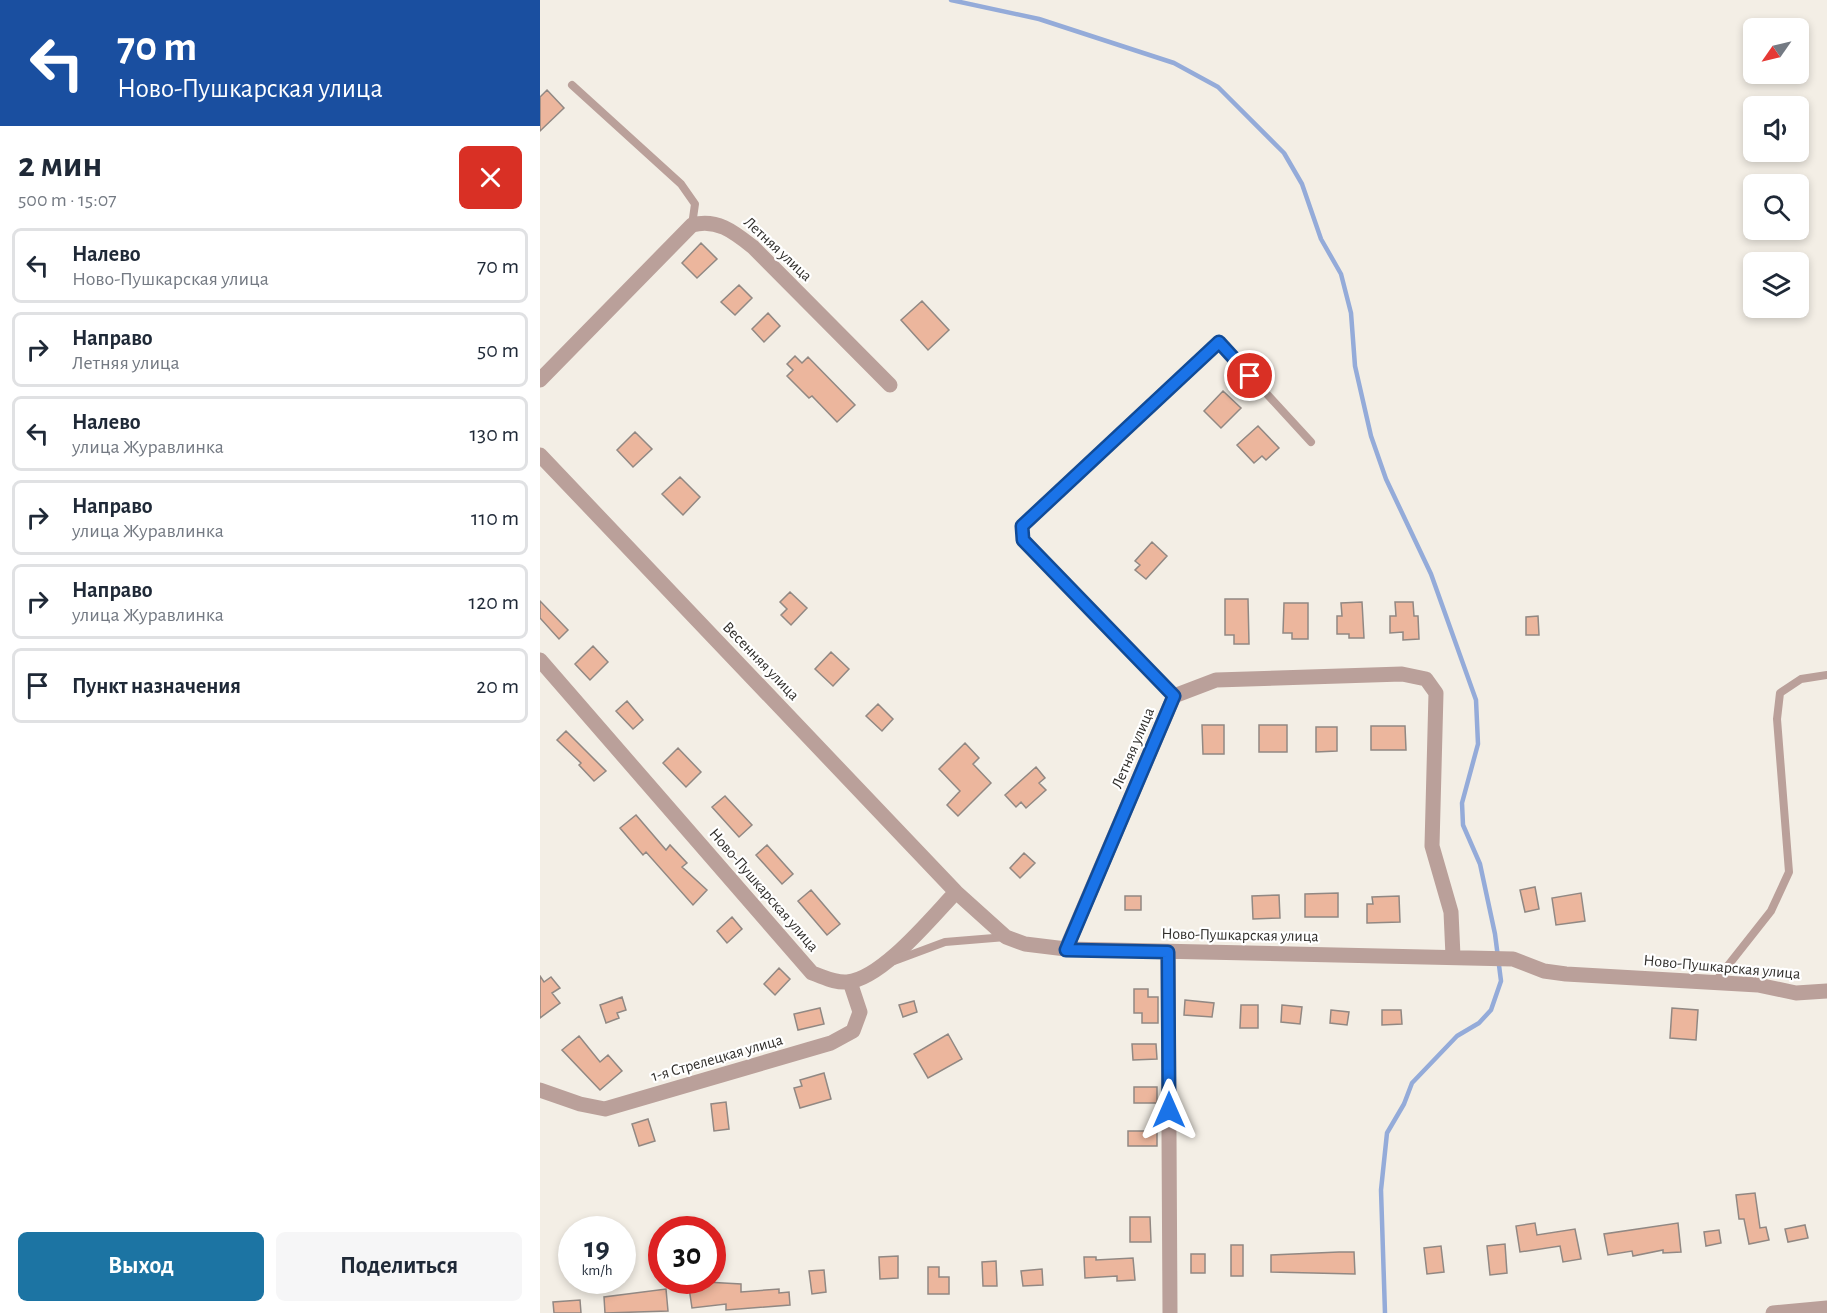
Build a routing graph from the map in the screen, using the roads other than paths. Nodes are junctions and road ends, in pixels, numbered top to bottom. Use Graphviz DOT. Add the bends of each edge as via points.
graph roads {
  1 [pos="572,85"];
  2 [pos="692,225"];
  3 [pos="540,380"];
  4 [pos="890,385"];
  5 [pos="1311,442"];
  6 [pos="540,455"];
  7 [pos="540,660"];
  8 [pos="1827,675"];
  9 [pos="1174,696"];
  10 [pos="956,892"];
  11 [pos="1006,937"];
  12 [pos="1066,950"];
  13 [pos="1168,952"];
  14 [pos="1453,956"];
  15 [pos="885,965"];
  16 [pos="850,982"];
  17 [pos="1715,982"];
  18 [pos="1827,991"];
  19 [pos="540,1090"];
  20 [pos="1827,1308"];
  21 [pos="1170,1313"];
  22 [pos="1773,1313"];
  1 -- 2 [label="lane" via="681,184 695,204"];
  2 -- 3 [label="street"];
  2 -- 4 [label="street, Летняя улица" via="704,221 730,228"];
  5 -- 9 [label="lane" via="1219,342 1022,526 1023,540"];
  6 -- 10 [label="street, Весенняя улица"];
  7 -- 16 [label="street, Ново-Пушкарская улица" via="812,973"];
  8 -- 17 [label="lane" via="1801,679 1780,693 1777,719 1789,872 1771,911"];
  9 -- 12 [label="street, Летняя улица"];
  9 -- 14 [label="street, Летняя улица" via="1215,680 1402,674 1426,679 1436,693 1437,706 1432,846 1450,912"];
  10 -- 11 [label="street, Ново-Пушкарская улица"];
  10 -- 15 [label="street"];
  11 -- 12 [label="street, Ново-Пушкарская улица"];
  11 -- 15 [label="lane" via="945,942"];
  12 -- 13 [label="street, Ново-Пушкарская улица"];
  13 -- 14 [label="street, Ново-Пушкарская улица"];
  13 -- 21 [label="street"];
  14 -- 17 [label="street, Ново-Пушкарская улица" via="1508,959 1566,974"];
  15 -- 16 [label="street"];
  16 -- 19 [label="street, 1-я Стрелецкая улица" via="860,1012 853,1031 831,1043 605,1109"];
  17 -- 18 [label="street, Ново-Пушкарская улица" via="1796,993"];
  20 -- 22 [label="street"];
}
